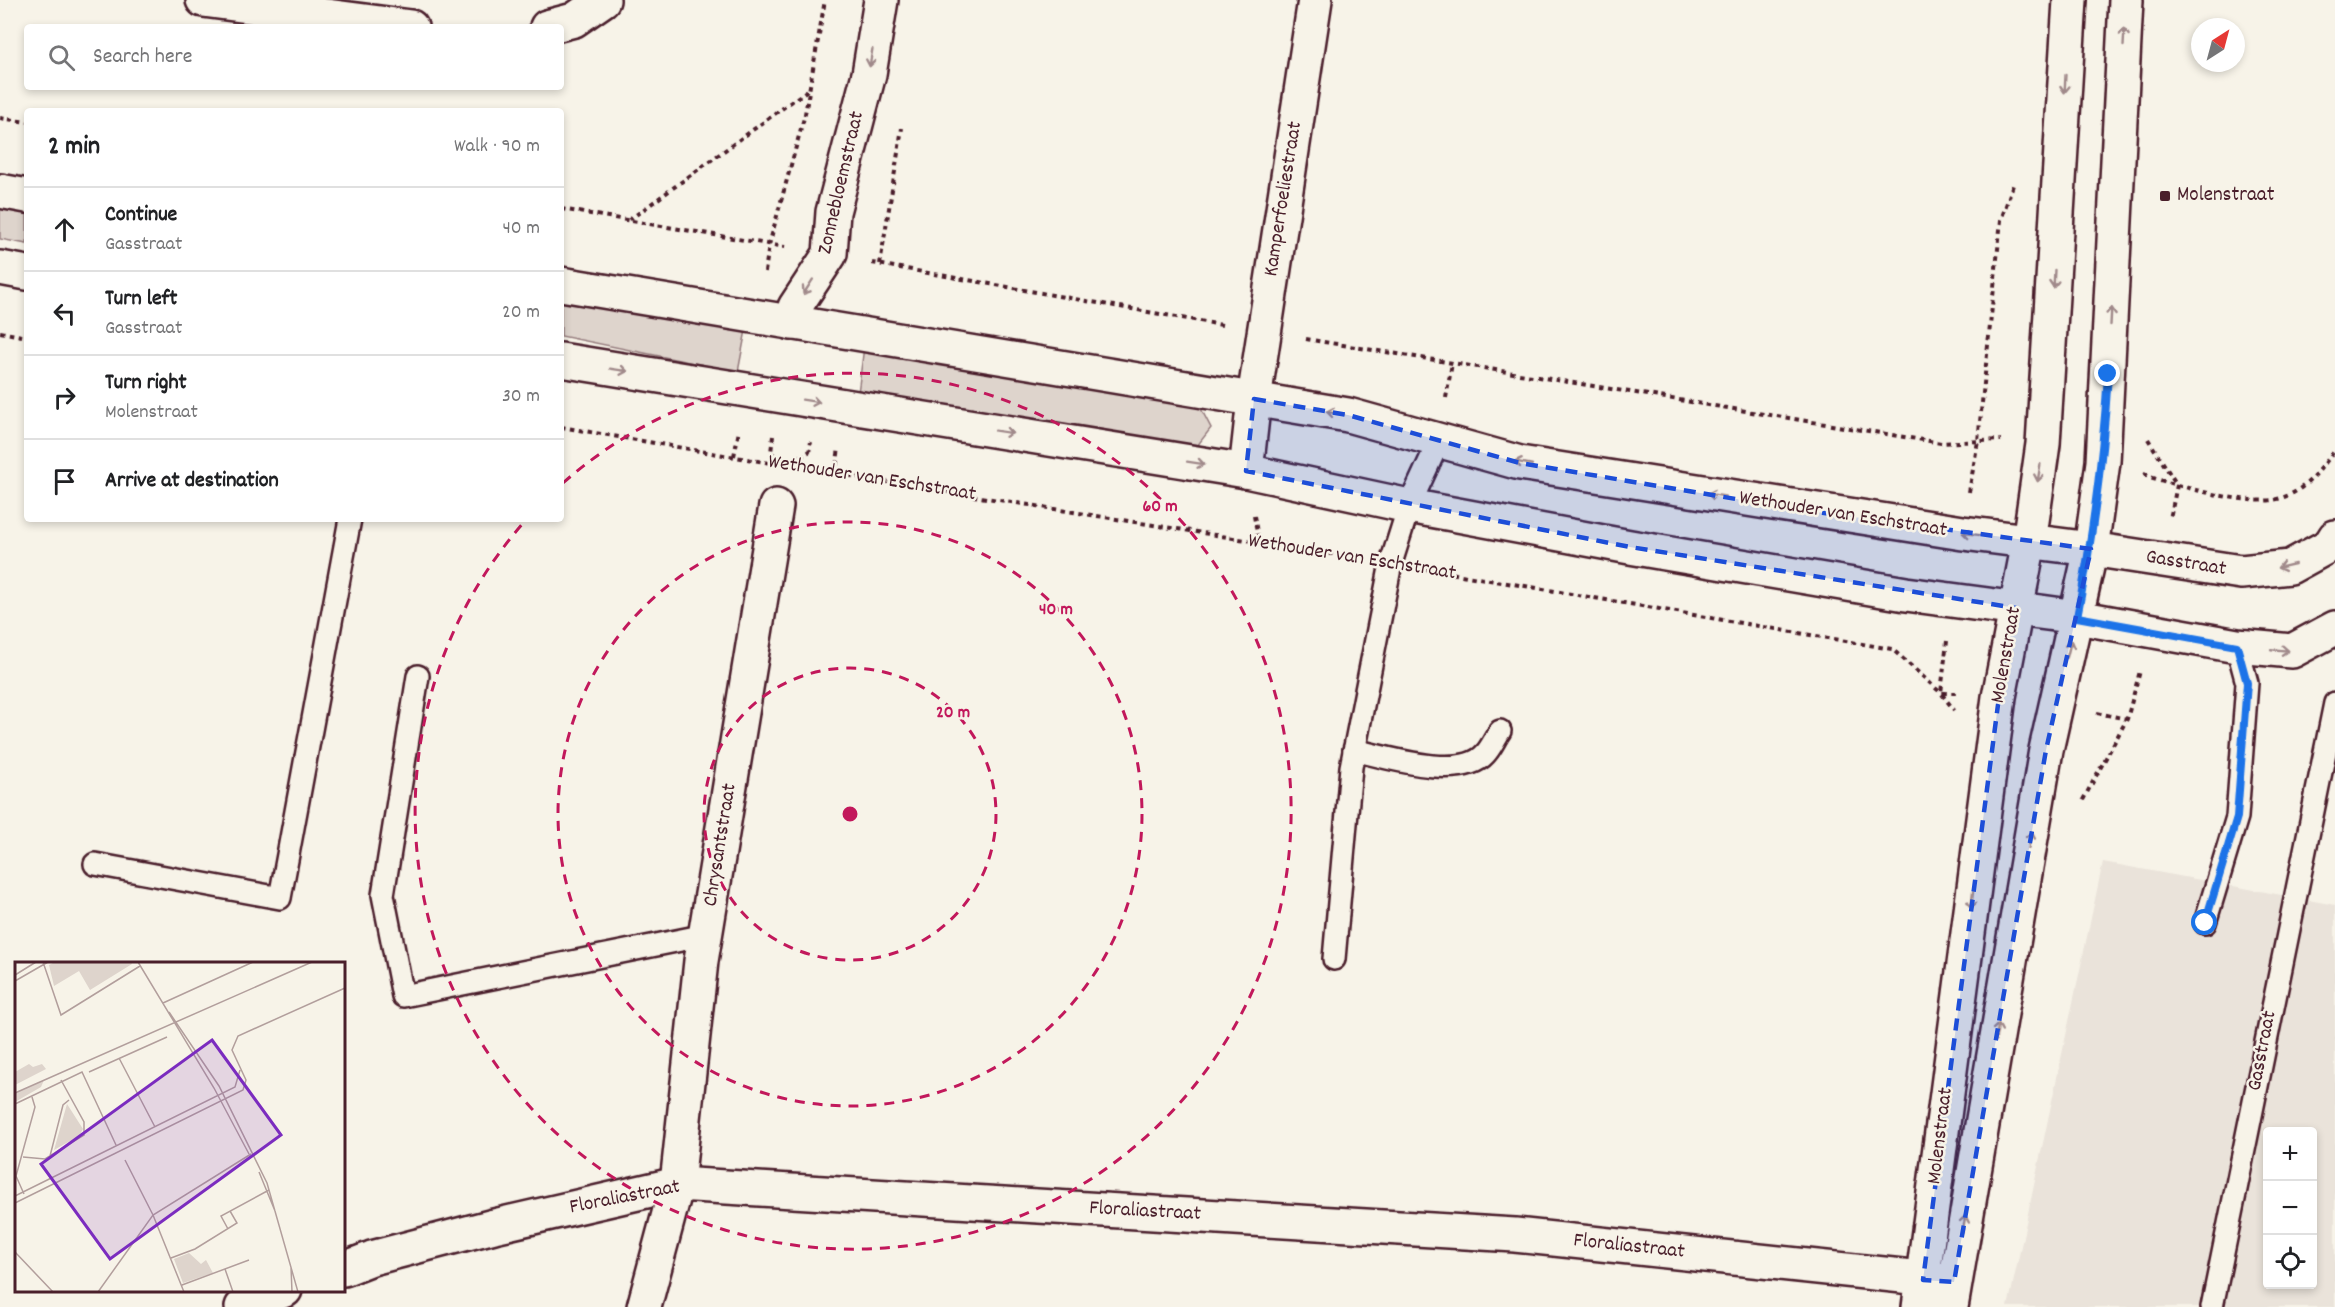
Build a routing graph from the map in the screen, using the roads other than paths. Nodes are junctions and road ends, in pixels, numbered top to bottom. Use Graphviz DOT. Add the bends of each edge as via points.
graph roads {
  1 [pos="203,0"];
  2 [pos="603,0"];
  3 [pos="881,0"];
  4 [pos="1315,0"];
  5 [pos="2070,0"];
  6 [pos="2126,0"];
  7 [pos="388,24"];
  8 [pos="559,24"];
  9 [pos="0,191"];
  10 [pos="24,195"];
  11 [pos="0,268"];
  12 [pos="24,272"];
  13 [pos="564,285"];
  14 [pos="792,323"];
  15 [pos="564,360"];
  16 [pos="1254,399"];
  17 [pos="1439,441"];
  18 [pos="1246,471"];
  19 [pos="776,506"];
  20 [pos="1409,506"];
  21 [pos="349,522"];
  22 [pos="2335,537"];
  23 [pos="2029,542"];
  24 [pos="2091,549"];
  25 [pos="2016,608"];
  26 [pos="2077,617"];
  27 [pos="2335,628"];
  28 [pos="2237,646"];
  29 [pos="418,676"];
  30 [pos="2335,703"];
  31 [pos="1500,730"];
  32 [pos="1354,750"];
  33 [pos="95,864"];
  34 [pos="2205,923"];
  35 [pos="706,934"];
  36 [pos="1334,959"];
  37 [pos="677,1184"];
  38 [pos="345,1269"];
  39 [pos="280,1292"];
  40 [pos="1937,1294"];
  41 [pos="242,1307"];
  42 [pos="644,1307"];
  43 [pos="2212,1307"];
  1 -- 7 [label="street"];
  2 -- 8 [label="street" via="574,20"];
  3 -- 14 [label="street, Zonnebloemstraat, one-way" via="868,74 833,212 830,254 795,307"];
  4 -- 16 [label="street, Kamperfoeliestraat"];
  5 -- 23 [label="street, Molenstraat, one-way" via="2043,444"];
  24 -- 6 [label="street, Molenstraat, one-way" via="2103,462"];
  9 -- 10 [label="street"];
  11 -- 12 [label="street"];
  13 -- 14 [label="street, Wethouder van Eschstraat"];
  14 -- 16 [label="street, Wethouder van Eschstraat"];
  15 -- 18 [label="street, one-way"];
  17 -- 16 [label="street, Wethouder van Eschstraat, one-way" via="1348,415"];
  16 -- 18 [label="street, Kamperfoeliestraat"];
  17 -- 20 [label="lane"];
  23 -- 17 [label="street, Wethouder van Eschstraat, one-way" via="1802,510 1520,463"];
  18 -- 20 [label="street"];
  19 -- 35 [label="street, Chrysantstraat"];
  20 -- 25 [label="street" via="1906,594"];
  20 -- 32 [label="lane" via="1391,564"];
  21 -- 33 [label="lane" via="280,898"];
  22 -- 24 [label="street, Gasstraat, one-way" via="2330,545 2290,567 2241,572"];
  23 -- 24 [label="street, Gasstraat"];
  23 -- 25 [label="street, Molenstraat"];
  24 -- 26 [label="street, Molenstraat"];
  25 -- 26 [label="street"];
  25 -- 40 [label="street, Molenstraat, one-way" via="1999,697"];
  26 -- 28 [label="street"];
  40 -- 26 [label="street, Molenstraat, one-way" via="2055,705"];
  28 -- 27 [label="street, one-way" via="2292,651"];
  28 -- 34 [label="lane" via="2247,683 2237,817"];
  29 -- 35 [label="lane" via="383,895 403,996"];
  30 -- 43 [label="lane, Gasstraat"];
  31 -- 32 [label="lane" via="1484,756 1463,765 1440,768"];
  32 -- 36 [label="lane"];
  35 -- 37 [label="street, Chrysantstraat"];
  37 -- 38 [label="street, Floraliastraat" via="372,1258"];
  37 -- 40 [label="street, Floraliastraat" via="1515,1235"];
  37 -- 42 [label="street, Chrysantstraat"];
  39 -- 41 [label="street"];
}
